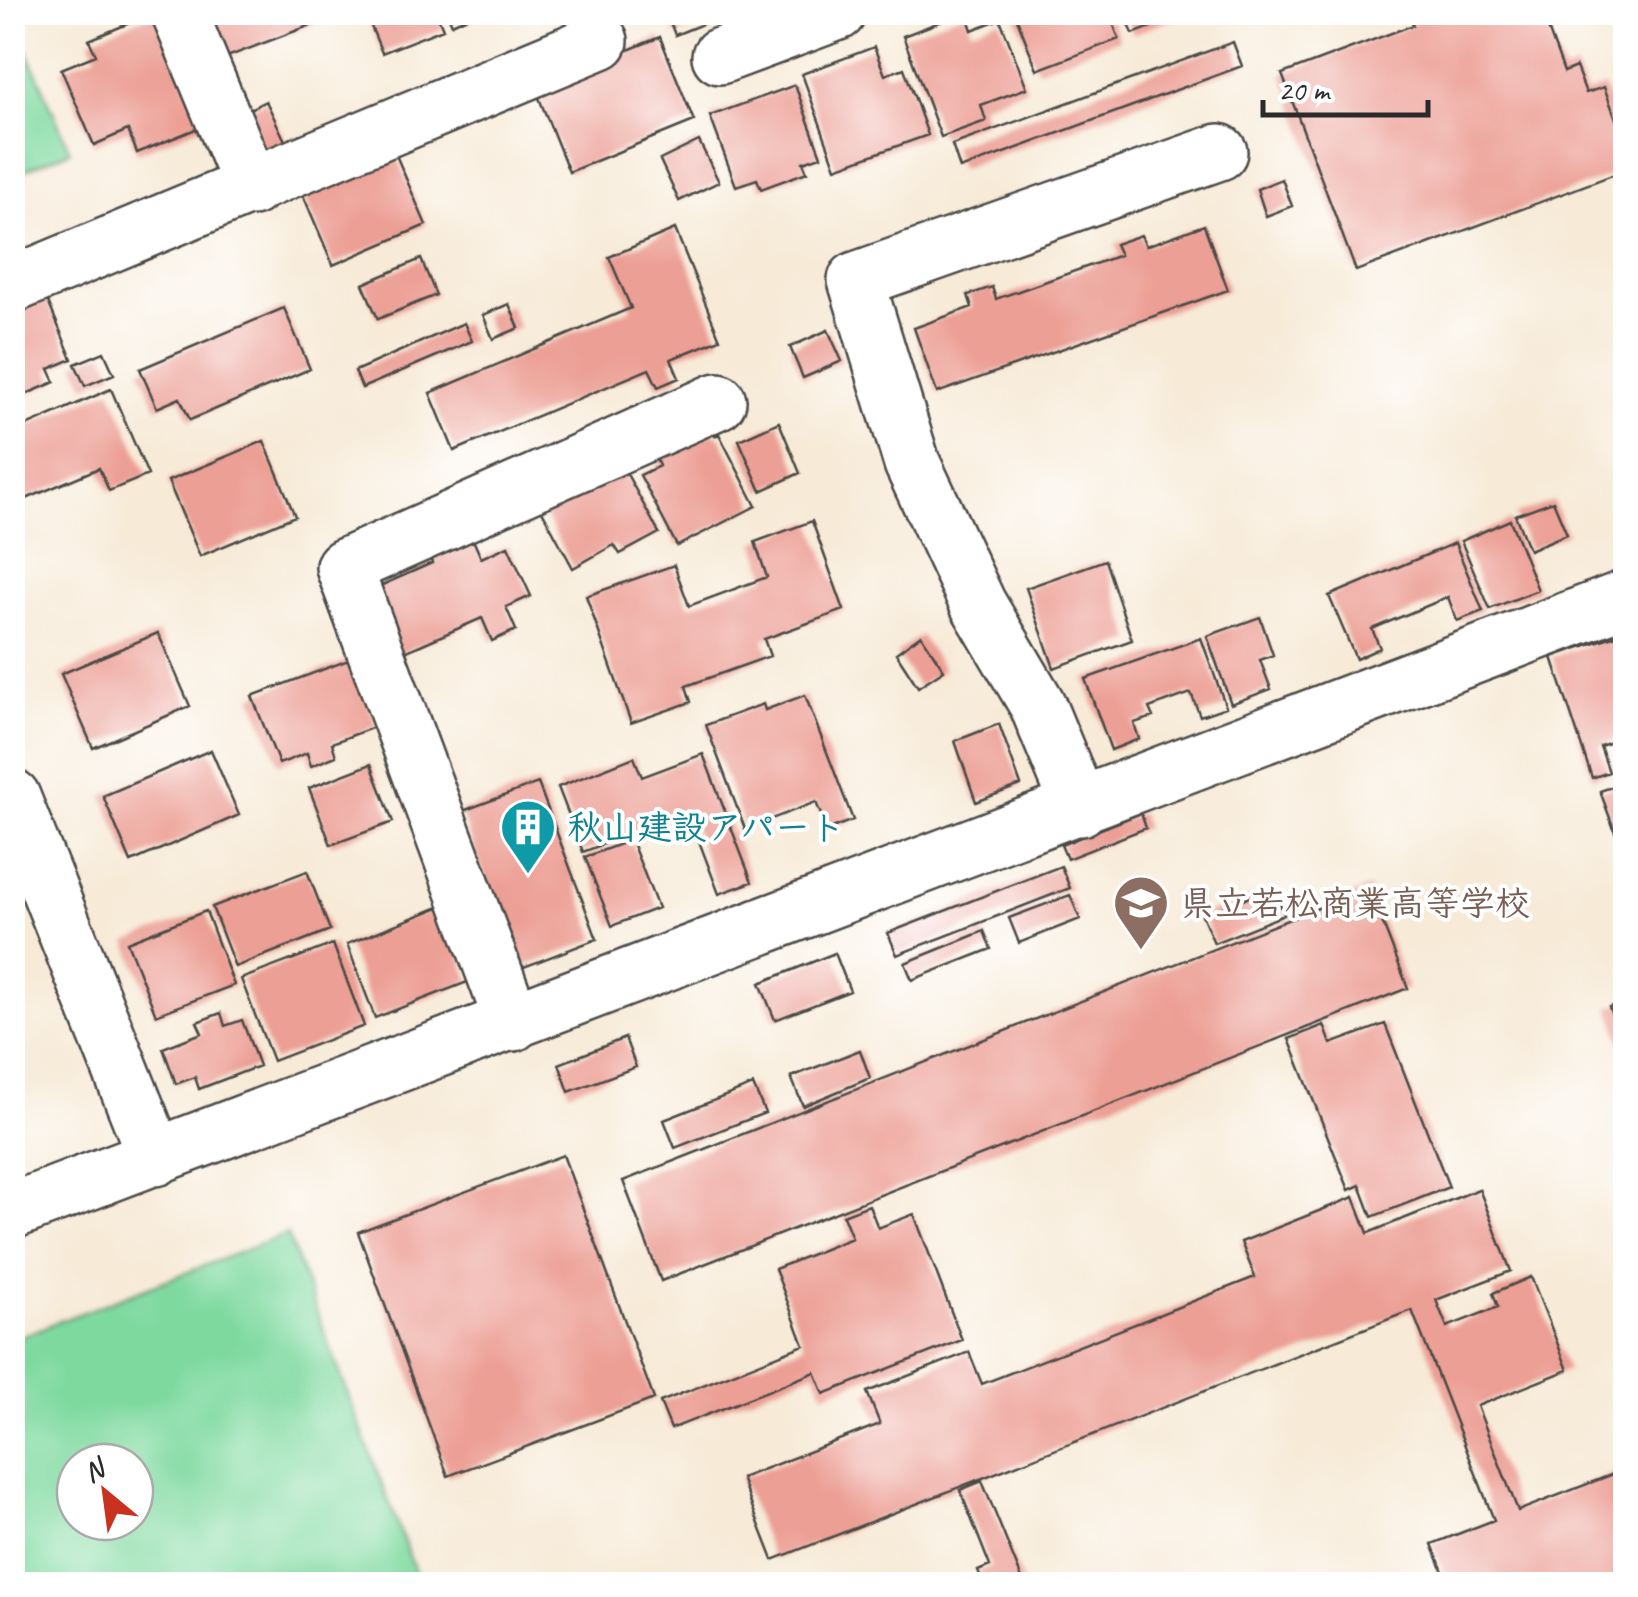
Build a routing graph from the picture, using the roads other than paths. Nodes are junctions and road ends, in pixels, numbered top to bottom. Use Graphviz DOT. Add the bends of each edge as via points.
graph roads {
  1 [pos="179,12"];
  2 [pos="838,12"];
  3 [pos="600,41"];
  4 [pos="720,56"];
  5 [pos="1219,152"];
  6 [pos="252,188"];
  7 [pos="12,285"];
  8 [pos="718,401"];
  9 [pos="1626,598"];
  10 [pos="12,797"];
  11 [pos="1080,808"];
  12 [pos="513,1023"];
  13 [pos="156,1158"];
  14 [pos="12,1211"];
  1 -- 6 [label="street"];
  2 -- 4 [label="street"];
  3 -- 6 [label="street"];
  5 -- 11 [label="street" via="856,280 912,463 978,604 1037,704"];
  6 -- 7 [label="street"];
  8 -- 12 [label="street" via="344,567"];
  9 -- 11 [label="street"];
  10 -- 13 [label="street"];
  11 -- 12 [label="street"];
  12 -- 13 [label="street"];
  13 -- 14 [label="street"];
}
